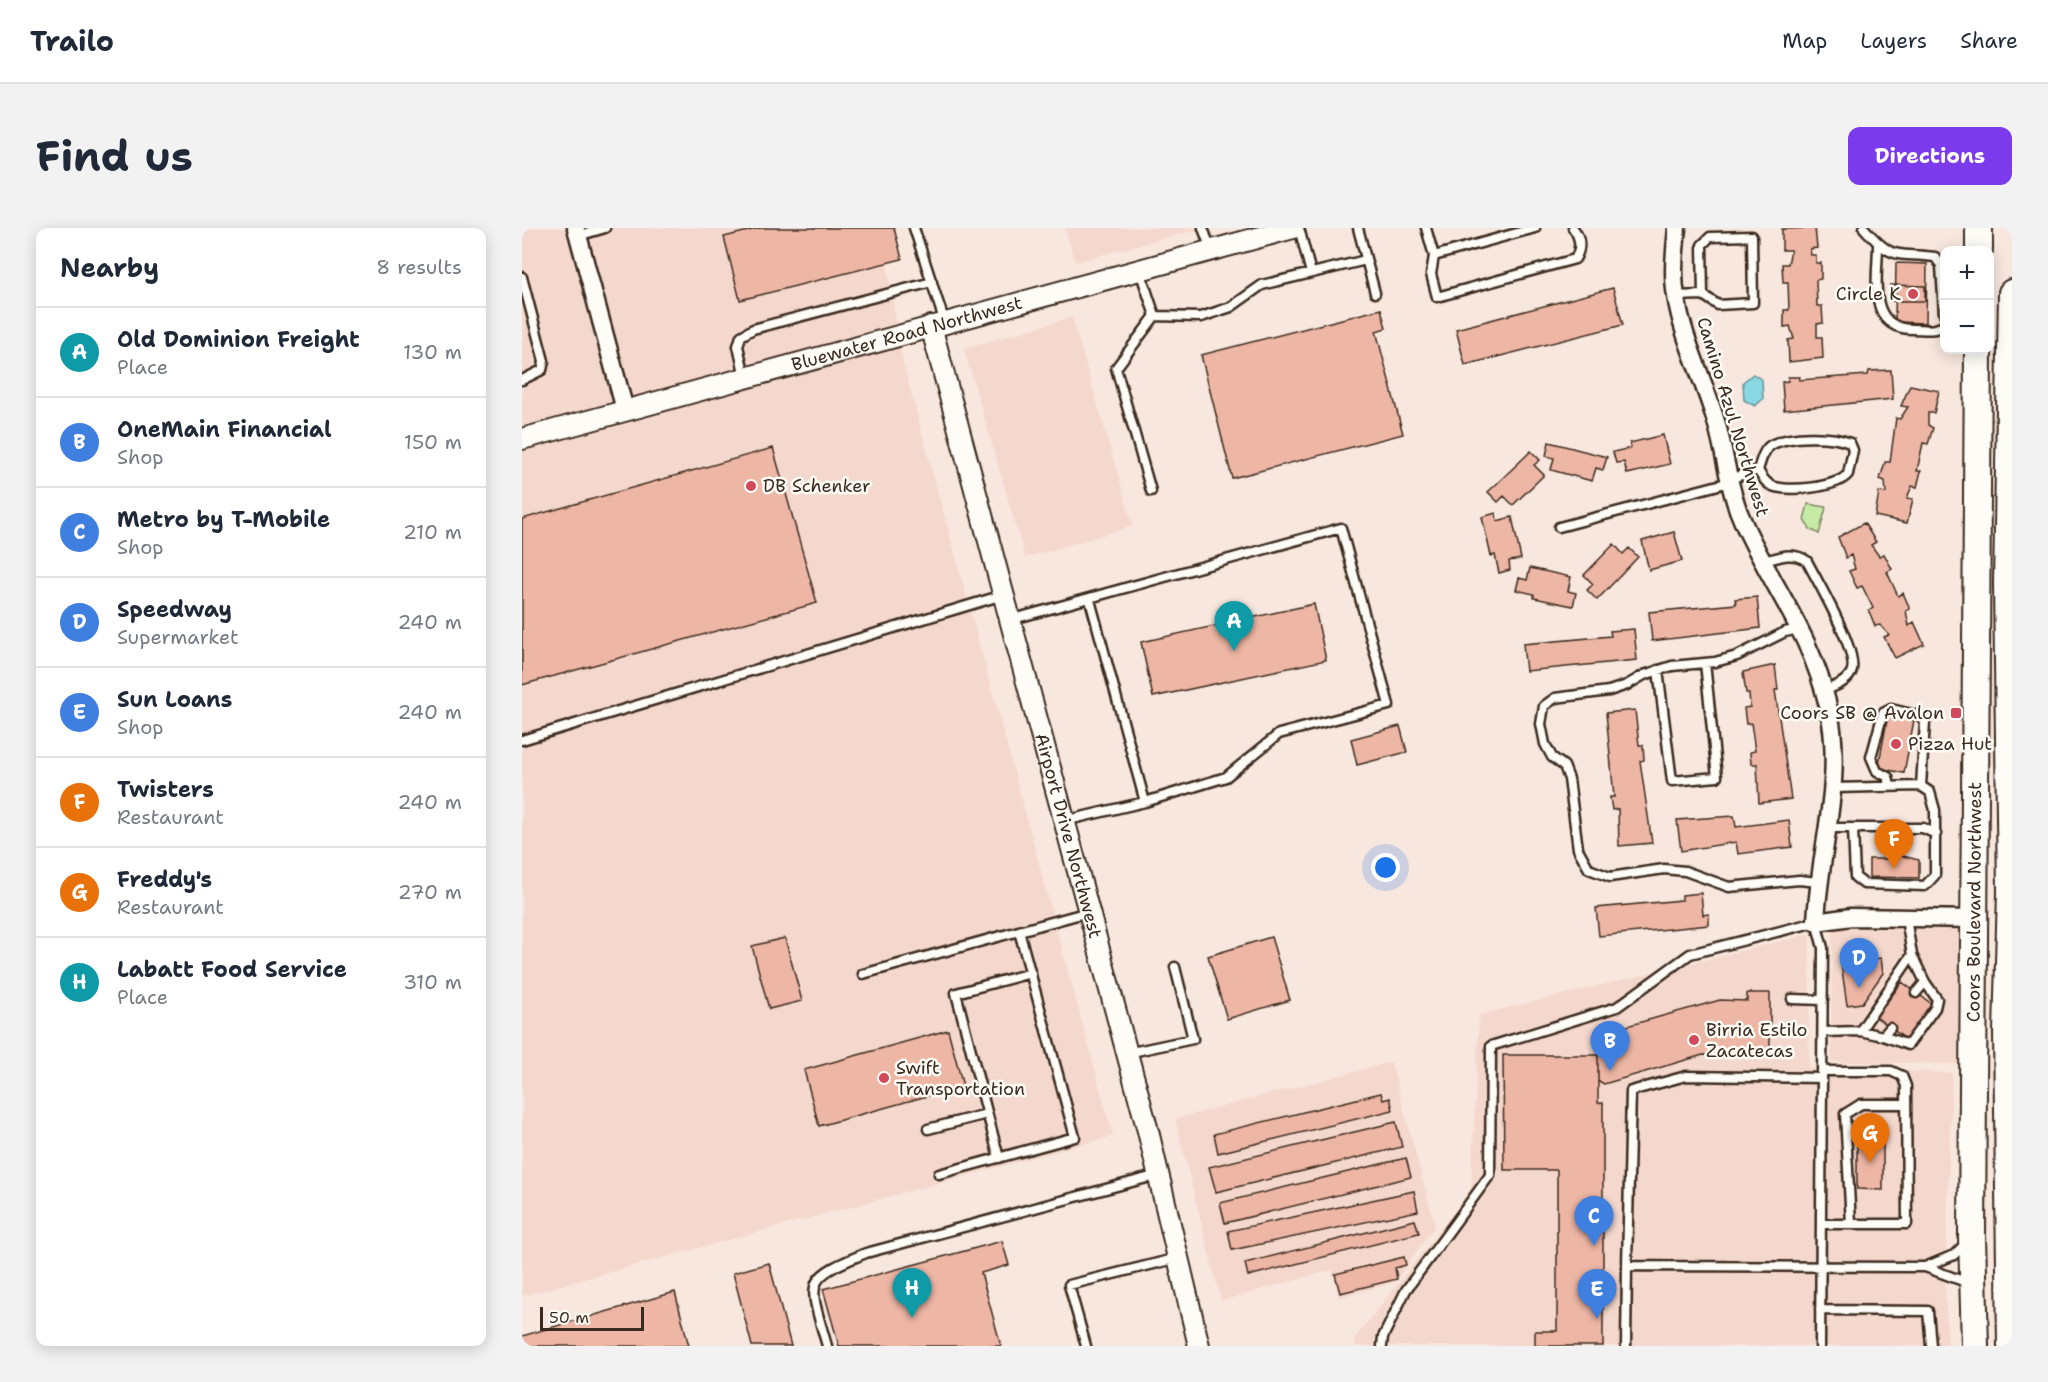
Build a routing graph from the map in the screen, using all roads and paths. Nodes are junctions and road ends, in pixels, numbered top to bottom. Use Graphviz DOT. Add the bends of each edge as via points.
graph roads {
  1 [pos="605,228"];
  2 [pos="914,228"];
  3 [pos="1203,228"];
  4 [pos="1293,228"];
  5 [pos="1299,228"];
  6 [pos="1358,228"];
  7 [pos="1426,228"];
  8 [pos="1536,228"];
  9 [pos="1573,228"];
  10 [pos="1677,228"];
  11 [pos="1864,228"];
  12 [pos="1979,228"];
  13 [pos="577,232"];
  14 [pos="1878,244"];
  15 [pos="1979,246"];
  16 [pos="1211,251"];
  17 [pos="1434,256"];
  18 [pos="1366,260"];
  19 [pos="1140,271"];
  20 [pos="1311,273"];
  21 [pos="522,276"];
  22 [pos="932,282"];
  23 [pos="1375,293"];
  24 [pos="2012,293"];
  25 [pos="1703,295"];
  26 [pos="1676,296"];
  27 [pos="1943,300"];
  28 [pos="1155,316"];
  29 [pos="938,324"];
  30 [pos="1940,328"];
  31 [pos="1978,354"];
  32 [pos="745,377"];
  33 [pos="522,380"];
  34 [pos="625,410"];
  35 [pos="522,439"];
  36 [pos="1758,470"];
  37 [pos="1730,480"];
  38 [pos="1151,492"];
  39 [pos="1559,527"];
  40 [pos="1764,561"];
  41 [pos="1003,595"];
  42 [pos="1090,600"];
  43 [pos="1010,621"];
  44 [pos="1801,628"];
  45 [pos="1705,663"];
  46 [pos="1658,670"];
  47 [pos="1824,691"];
  48 [pos="522,740"];
  49 [pos="1976,767"];
  50 [pos="1890,786"];
  51 [pos="1921,786"];
  52 [pos="1834,788"];
  53 [pos="1145,802"];
  54 [pos="1064,821"];
  55 [pos="1830,828"];
  56 [pos="1853,828"];
  57 [pos="1936,834"];
  58 [pos="1818,882"];
  59 [pos="2012,893"];
  60 [pos="1089,912"];
  61 [pos="1906,918"];
  62 [pos="1976,919"];
  63 [pos="1816,922"];
  64 [pos="1019,931"];
  65 [pos="1912,955"];
  66 [pos="1175,967"];
  67 [pos="863,974"];
  68 [pos="1031,974"];
  69 [pos="1925,982"];
  70 [pos="1917,993"];
  71 [pos="1792,999"];
  72 [pos="1823,1000"];
  73 [pos="2009,1022"];
  74 [pos="1890,1028"];
  75 [pos="1823,1032"];
  76 [pos="1860,1032"];
  77 [pos="1883,1036"];
  78 [pos="1126,1053"];
  79 [pos="1822,1074"];
  80 [pos="1906,1104"];
  81 [pos="987,1114"];
  82 [pos="2010,1114"];
  83 [pos="928,1129"];
  84 [pos="999,1158"];
  85 [pos="939,1173"];
  86 [pos="1158,1175"];
  87 [pos="1821,1224"];
  88 [pos="1851,1224"];
  89 [pos="1972,1236"];
  90 [pos="1178,1258"];
  91 [pos="1820,1265"];
  92 [pos="1627,1266"];
  93 [pos="1925,1267"];
  94 [pos="1973,1284"];
  95 [pos="1820,1310"];
  96 [pos="826,1346"];
  97 [pos="1086,1346"];
  98 [pos="1199,1346"];
  99 [pos="1382,1346"];
  100 [pos="1626,1346"];
  101 [pos="1820,1346"];
  102 [pos="1931,1346"];
  103 [pos="1975,1346"];
  104 [pos="2011,1346"];
  1 -- 13 [label="lane"];
  2 -- 22 [label="lane"];
  3 -- 16 [label="lane"];
  4 -- 16 [label="street, Bluewater Road Northwest"];
  5 -- 20 [label="lane"];
  6 -- 18 [label="lane"];
  7 -- 17 [label="lane"];
  8 -- 17 [label="lane"];
  9 -- 17 [label="lane" via="1580,242 1575,259 1437,297 1431,274"];
  10 -- 26 [label="street, Camino Azul Northwest"];
  11 -- 14 [label="lane"];
  12 -- 15 [label="main road"];
  13 -- 34 [label="street"];
  14 -- 27 [label="lane" via="1893,254 1935,257 1941,264"];
  14 -- 30 [label="lane" via="1879,307 1885,320 1902,329"];
  16 -- 19 [label="street, Bluewater Road Northwest"];
  18 -- 20 [label="lane"];
  18 -- 23 [label="lane"];
  19 -- 28 [label="lane"];
  19 -- 29 [label="street, Bluewater Road Northwest"];
  20 -- 28 [label="lane" via="1262,285 1231,307 1201,317"];
  21 -- 33 [label="lane" via="544,362 542,370"];
  22 -- 29 [label="lane"];
  22 -- 32 [label="lane" via="753,329 741,336 738,346"];
  24 -- 59 [label="main road, Coors Boulevard Northwest" via="2007,584"];
  25 -- 25 [label="lane" via="1702,245 1710,237 1752,236 1753,303 1718,304"];
  25 -- 26 [label="lane"];
  26 -- 37 [label="street, Camino Azul Northwest" via="1706,384"];
  28 -- 38 [label="lane" via="1116,368"];
  29 -- 32 [label="street, Bluewater Road Northwest"];
  29 -- 41 [label="street, Airport Drive Northwest"];
  31 -- 49 [label="main road, Coors Boulevard Northwest"];
  32 -- 34 [label="street, Bluewater Road Northwest"];
  34 -- 35 [label="street, Bluewater Road Northwest"];
  36 -- 36 [label="lane" via="1771,445 1798,438 1841,439 1850,443 1853,450 1848,474 1835,484 1784,489 1768,484"];
  36 -- 37 [label="lane"];
  37 -- 39 [label="lane"];
  37 -- 40 [label="street, Camino Azul Northwest" via="1741,519"];
  40 -- 44 [label="street, Camino Azul Northwest"];
  40 -- 47 [label="lane" via="1789,555 1807,561 1833,611 1853,660 1852,673"];
  41 -- 43 [label="street, Airport Drive Northwest"];
  41 -- 48 [label="lane"];
  42 -- 43 [label="lane"];
  42 -- 53 [label="lane"];
  42 -- 53 [label="lane" via="1341,528 1365,616 1389,705 1279,734 1226,777"];
  43 -- 54 [label="street, Airport Drive Northwest"];
  44 -- 45 [label="lane" via="1737,656"];
  44 -- 47 [label="street, Camino Azul Northwest"];
  45 -- 46 [label="lane"];
  45 -- 46 [label="lane" via="1717,777 1672,781"];
  46 -- 58 [label="lane" via="1609,691 1555,698 1545,706 1541,724 1545,744 1569,778 1578,849 1589,869 1610,877 1664,869 1685,871 1729,887 1799,880"];
  47 -- 52 [label="street, Camino Azul Northwest" via="1833,738"];
  49 -- 59 [label="main road" via="1991,806 1992,858 2000,881"];
  49 -- 62 [label="main road, Coors Boulevard Northwest"];
  50 -- 51 [label="lane"];
  50 -- 51 [label="lane" via="1888,777 1876,771 1871,757 1883,713 1891,710 1920,716 1925,722"];
  50 -- 52 [label="lane"];
  51 -- 57 [label="lane" via="1934,799"];
  52 -- 55 [label="street, Camino Azul Northwest"];
  53 -- 54 [label="lane"];
  54 -- 60 [label="street, Airport Drive Northwest"];
  55 -- 56 [label="lane"];
  55 -- 58 [label="street, Camino Azul Northwest"];
  56 -- 57 [label="lane" via="1923,828"];
  56 -- 57 [label="lane" via="1855,877 1864,884 1925,886 1935,875"];
  58 -- 63 [label="street, Camino Azul Northwest"];
  59 -- 73 [label="main road, Coors Boulevard Northwest"];
  60 -- 64 [label="lane"];
  60 -- 78 [label="street, Airport Drive Northwest"];
  61 -- 62 [label="street"];
  61 -- 63 [label="street" via="1851,917"];
  61 -- 65 [label="lane"];
  62 -- 73 [label="main road" via="1993,945 1994,1011"];
  62 -- 89 [label="main road, Coors Boulevard Northwest"];
  63 -- 72 [label="lane" via="1823,948"];
  63 -- 99 [label="lane" via="1690,954 1617,1007 1491,1046 1490,1175 1406,1290"];
  64 -- 67 [label="lane"];
  64 -- 68 [label="lane"];
  65 -- 69 [label="lane"];
  65 -- 76 [label="lane"];
  66 -- 78 [label="lane" via="1193,1039"];
  68 -- 81 [label="lane" via="956,993"];
  68 -- 84 [label="lane" via="1075,1137"];
  69 -- 70 [label="lane"];
  69 -- 77 [label="lane" via="1936,999 1935,1008 1908,1045"];
  71 -- 72 [label="lane"];
  72 -- 75 [label="lane"];
  73 -- 82 [label="main road, Coors Boulevard Northwest"];
  74 -- 77 [label="lane"];
  75 -- 76 [label="lane"];
  75 -- 79 [label="lane"];
  76 -- 77 [label="lane"];
  78 -- 86 [label="street, Airport Drive Northwest"];
  79 -- 80 [label="lane" via="1891,1071 1902,1076"];
  79 -- 87 [label="lane"];
  79 -- 92 [label="lane" via="1686,1076 1631,1091"];
  80 -- 88 [label="lane" via="1861,1104 1845,1114"];
  80 -- 88 [label="lane" via="1907,1224"];
  81 -- 83 [label="lane"];
  81 -- 84 [label="lane"];
  82 -- 104 [label="main road, Coors Boulevard Northwest"];
  84 -- 85 [label="lane"];
  86 -- 90 [label="street, Airport Drive Northwest"];
  86 -- 96 [label="lane" via="866,1253 835,1266 819,1275 814,1284 814,1301"];
  87 -- 88 [label="lane"];
  87 -- 91 [label="lane"];
  89 -- 93 [label="lane" via="1954,1256"];
  89 -- 94 [label="main road, Coors Boulevard Northwest"];
  90 -- 97 [label="lane" via="1069,1285"];
  90 -- 98 [label="street, Airport Drive Northwest"];
  91 -- 92 [label="lane"];
  91 -- 93 [label="lane"];
  91 -- 95 [label="lane"];
  92 -- 100 [label="lane"];
  93 -- 94 [label="lane"];
  94 -- 103 [label="main road, Coors Boulevard Northwest"];
  95 -- 101 [label="lane"];
  95 -- 102 [label="lane" via="1928,1311"];
}
